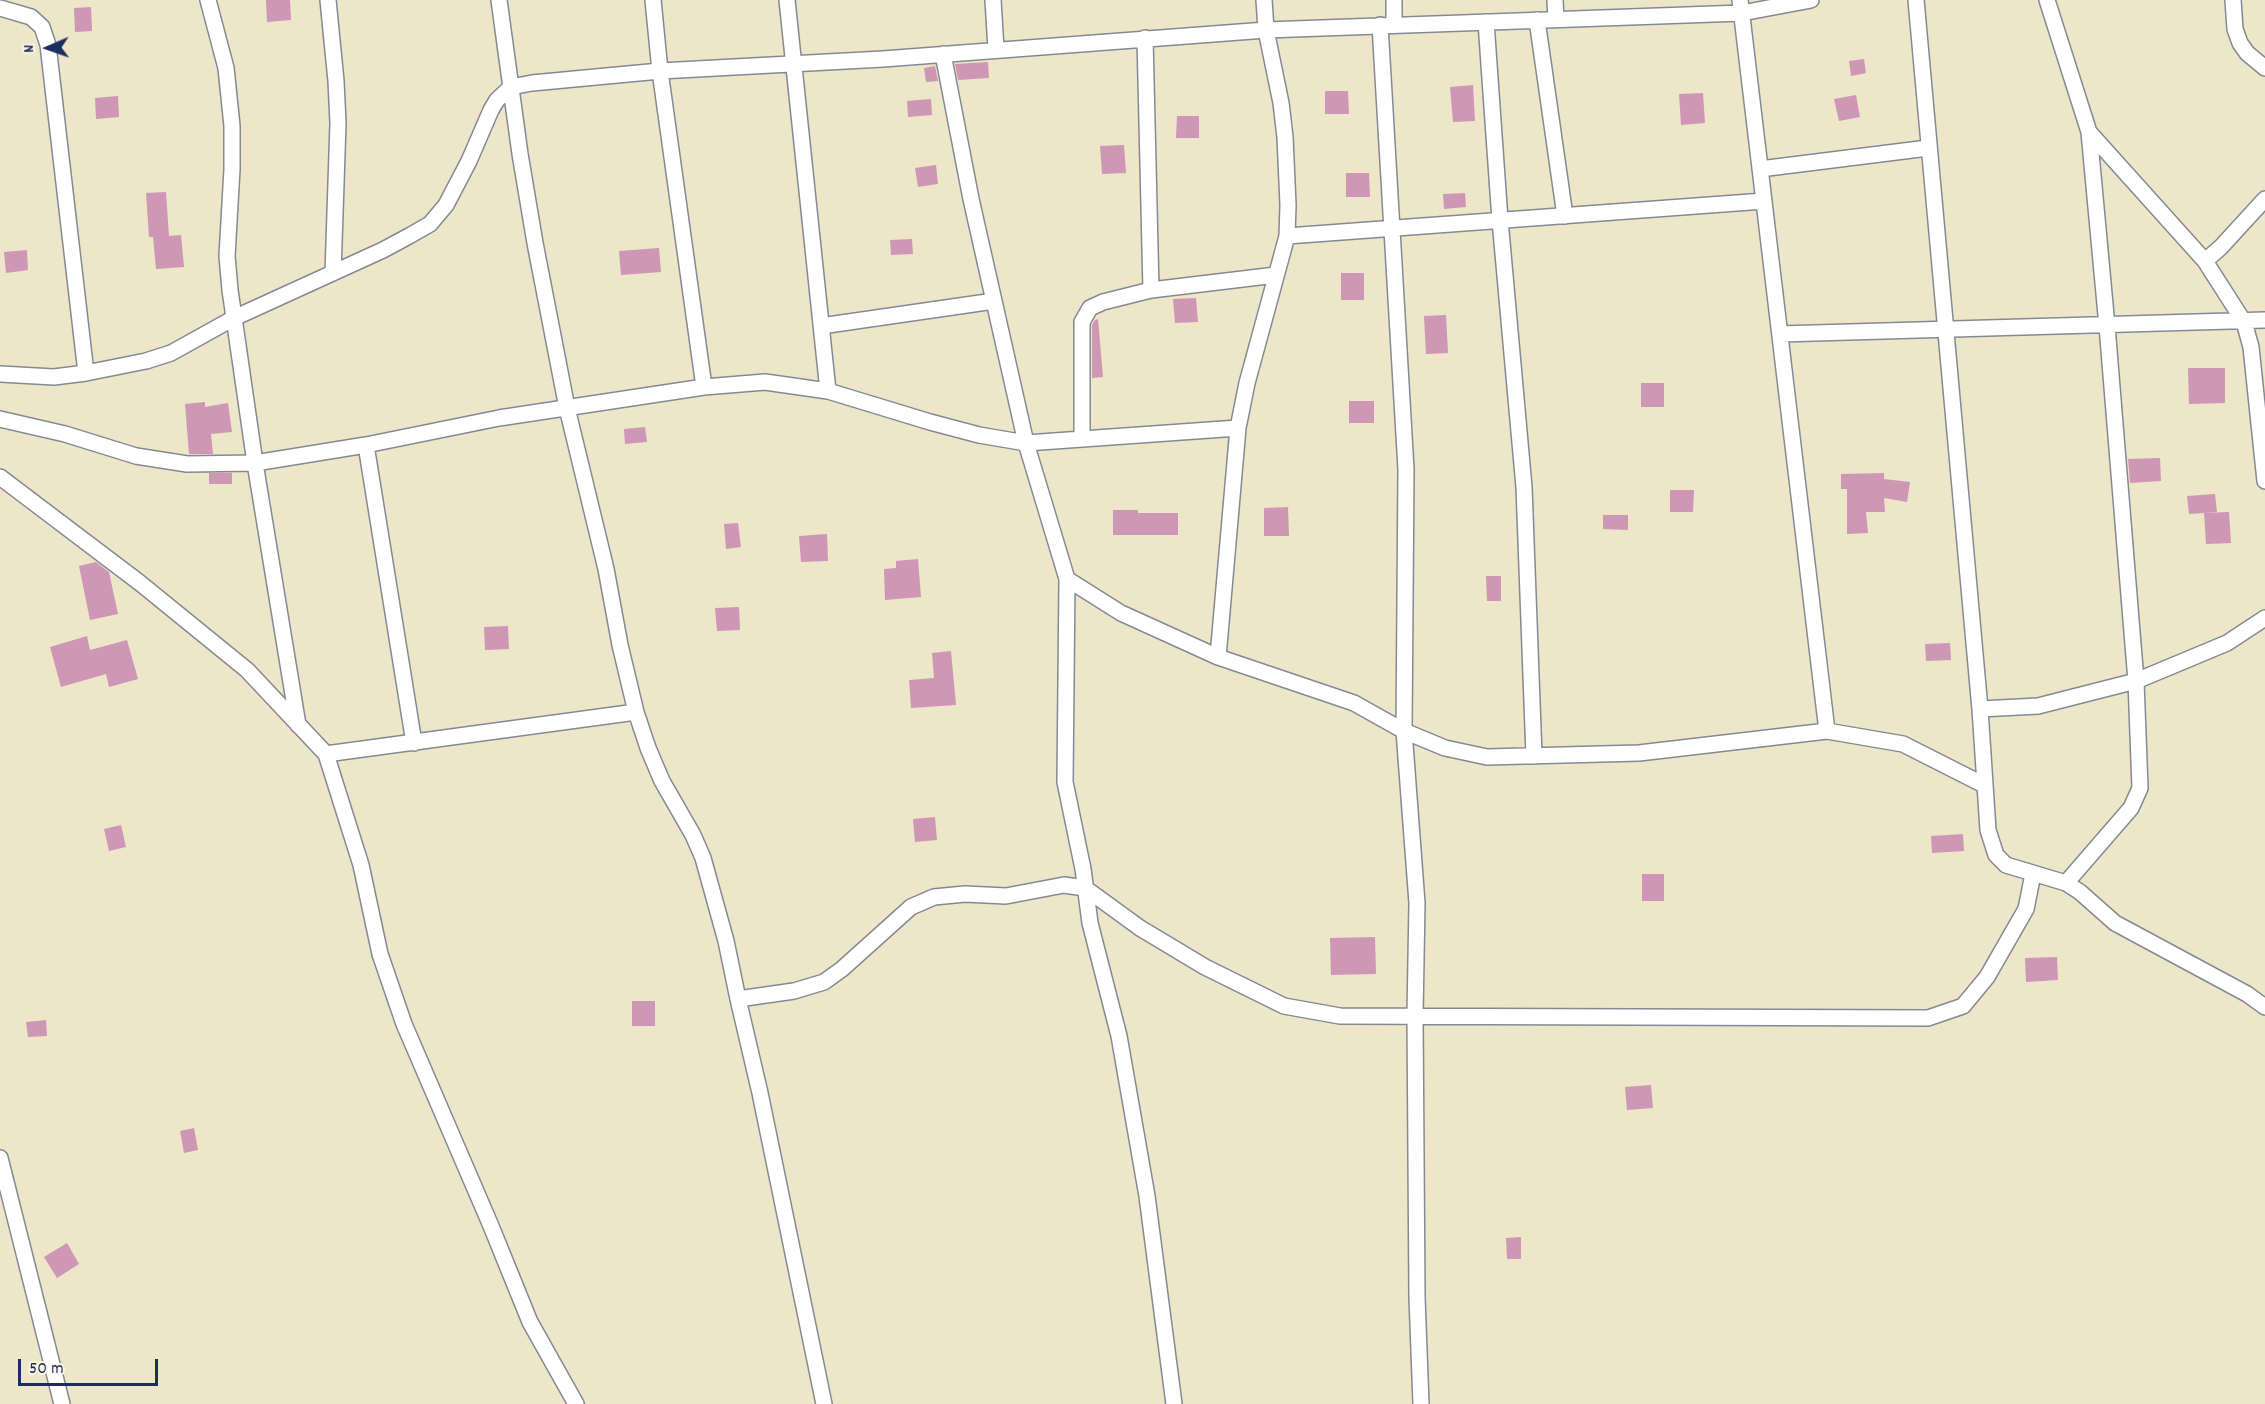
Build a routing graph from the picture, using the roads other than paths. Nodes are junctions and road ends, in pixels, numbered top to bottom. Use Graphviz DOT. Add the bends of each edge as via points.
graph roads {
  1 [pos="208,0"];
  2 [pos="328,0"];
  3 [pos="499,0"];
  4 [pos="653,0"];
  5 [pos="788,0"];
  6 [pos="993,0"];
  7 [pos="1264,0"];
  8 [pos="1394,0"];
  9 [pos="1555,0"];
  10 [pos="1811,0"];
  11 [pos="1916,0"];
  12 [pos="2047,0"];
  13 [pos="2233,0"];
  14 [pos="1741,7"];
  15 [pos="0,8"];
  16 [pos="1556,19"];
  17 [pos="1537,20"];
  18 [pos="1486,22"];
  19 [pos="1387,25"];
  20 [pos="1266,30"];
  21 [pos="1145,38"];
  22 [pos="996,49"];
  23 [pos="943,54"];
  24 [pos="794,64"];
  25 [pos="2265,68"];
  26 [pos="660,71"];
  27 [pos="511,87"];
  28 [pos="2089,132"];
  29 [pos="1928,148"];
  30 [pos="1760,169"];
  31 [pos="2265,199"];
  32 [pos="1764,201"];
  33 [pos="1566,216"];
  34 [pos="1500,220"];
  35 [pos="1392,228"];
  36 [pos="1287,236"];
  37 [pos="2205,261"];
  38 [pos="333,273"];
  39 [pos="1276,275"];
  40 [pos="1151,290"];
  41 [pos="994,301"];
  42 [pos="234,318"];
  43 [pos="2265,320"];
  44 [pos="2244,322"];
  45 [pos="820,326"];
  46 [pos="2107,326"];
  47 [pos="1945,330"];
  48 [pos="1780,334"];
  49 [pos="86,373"];
  50 [pos="0,374"];
  51 [pos="704,387"];
  52 [pos="828,391"];
  53 [pos="567,408"];
  54 [pos="0,419"];
  55 [pos="1239,428"];
  56 [pos="1082,439"];
  57 [pos="1026,443"];
  58 [pos="366,445"];
  59 [pos="255,463"];
  60 [pos="0,477"];
  61 [pos="2265,481"];
  62 [pos="1066,579"];
  63 [pos="2265,618"];
  64 [pos="1218,657"];
  65 [pos="2136,681"];
  66 [pos="1980,709"];
  67 [pos="636,712"];
  68 [pos="298,725"];
  69 [pos="1404,731"];
  70 [pos="1827,731"];
  71 [pos="414,743"];
  72 [pos="326,754"];
  73 [pos="1534,756"];
  74 [pos="1984,785"];
  75 [pos="2033,874"];
  76 [pos="2067,883"];
  77 [pos="1085,888"];
  78 [pos="738,999"];
  79 [pos="2265,1007"];
  80 [pos="1415,1015"];
  81 [pos="0,1158"];
  82 [pos="62,1404"];
  83 [pos="576,1404"];
  84 [pos="824,1404"];
  85 [pos="1174,1404"];
  86 [pos="1421,1404"];
  1 -- 42 [label="street" via="226,68 232,126 227,256"];
  2 -- 38 [label="street" via="338,123"];
  3 -- 27 [label="street"];
  4 -- 26 [label="street"];
  5 -- 24 [label="street"];
  6 -- 22 [label="street"];
  7 -- 20 [label="street"];
  8 -- 19 [label="street"];
  9 -- 16 [label="street"];
  10 -- 14 [label="street"];
  11 -- 29 [label="street"];
  12 -- 28 [label="street"];
  13 -- 25 [label="street" via="2240,43"];
  14 -- 16 [label="street"];
  14 -- 30 [label="street"];
  15 -- 49 [label="street" via="31,17 42,27 48,45"];
  16 -- 17 [label="street"];
  17 -- 18 [label="street"];
  17 -- 33 [label="street"];
  18 -- 19 [label="street"];
  18 -- 34 [label="street"];
  19 -- 20 [label="street"];
  19 -- 35 [label="street"];
  20 -- 21 [label="street"];
  20 -- 36 [label="street" via="1285,137"];
  21 -- 22 [label="street"];
  21 -- 40 [label="street"];
  22 -- 23 [label="street"];
  23 -- 24 [label="street"];
  23 -- 41 [label="street"];
  24 -- 26 [label="street"];
  24 -- 45 [label="street"];
  26 -- 27 [label="street"];
  26 -- 51 [label="street"];
  27 -- 38 [label="street" via="491,110 460,181 430,224"];
  27 -- 53 [label="street" via="535,243"];
  28 -- 37 [label="street"];
  28 -- 46 [label="street"];
  29 -- 30 [label="street"];
  29 -- 47 [label="street"];
  30 -- 32 [label="street"];
  31 -- 37 [label="street"];
  32 -- 33 [label="street"];
  32 -- 48 [label="street"];
  33 -- 34 [label="street"];
  34 -- 35 [label="street"];
  34 -- 73 [label="street" via="1524,487"];
  35 -- 36 [label="street"];
  35 -- 69 [label="street" via="1406,469"];
  36 -- 39 [label="street"];
  37 -- 44 [label="street"];
  38 -- 42 [label="street"];
  39 -- 40 [label="street"];
  39 -- 55 [label="street"];
  40 -- 56 [label="street" via="1103,302 1090,308 1082,321"];
  41 -- 45 [label="street"];
  41 -- 57 [label="street"];
  42 -- 49 [label="street" via="171,353"];
  42 -- 59 [label="street"];
  43 -- 44 [label="street"];
  44 -- 46 [label="street"];
  44 -- 61 [label="street" via="2251,347"];
  45 -- 52 [label="street"];
  46 -- 47 [label="street"];
  46 -- 65 [label="street"];
  47 -- 48 [label="street"];
  47 -- 66 [label="street"];
  48 -- 70 [label="street"];
  49 -- 50 [label="street" via="54,377"];
  51 -- 52 [label="street" via="765,382"];
  51 -- 53 [label="street"];
  52 -- 57 [label="street" via="979,435"];
  53 -- 58 [label="street"];
  53 -- 67 [label="street"];
  54 -- 59 [label="street" via="136,456 187,464"];
  55 -- 56 [label="street"];
  55 -- 64 [label="street"];
  56 -- 57 [label="street"];
  57 -- 62 [label="street"];
  58 -- 59 [label="street"];
  58 -- 71 [label="street"];
  59 -- 68 [label="street"];
  60 -- 68 [label="street" via="247,670"];
  62 -- 64 [label="street" via="1121,613"];
  62 -- 77 [label="street" via="1065,782"];
  63 -- 65 [label="street" via="2227,643"];
  64 -- 69 [label="street" via="1354,703"];
  65 -- 66 [label="street" via="2038,706"];
  65 -- 76 [label="street" via="2140,788 2132,808"];
  66 -- 74 [label="street"];
  67 -- 71 [label="street"];
  67 -- 78 [label="street" via="662,781 703,858"];
  68 -- 72 [label="street"];
  69 -- 73 [label="street" via="1445,747 1487,757"];
  69 -- 80 [label="street" via="1417,903"];
  70 -- 73 [label="street" via="1639,753"];
  70 -- 74 [label="street" via="1903,744"];
  71 -- 72 [label="street"];
  72 -- 83 [label="street" via="361,865 380,954 404,1024 531,1322"];
  74 -- 75 [label="street" via="1988,830 1996,855 2006,865"];
  75 -- 76 [label="street"];
  75 -- 80 [label="street" via="2026,909 1987,977 1963,1006 1928,1018"];
  76 -- 79 [label="street" via="2115,923"];
  77 -- 78 [label="street" via="1064,885 1006,896 934,897 911,907 824,982 794,991"];
  77 -- 80 [label="street" via="1205,967 1284,1006 1340,1016"];
  77 -- 85 [label="street" via="1119,1036 1143,1173"];
  78 -- 84 [label="street"];
  80 -- 86 [label="street"];
  81 -- 82 [label="street"];
}
